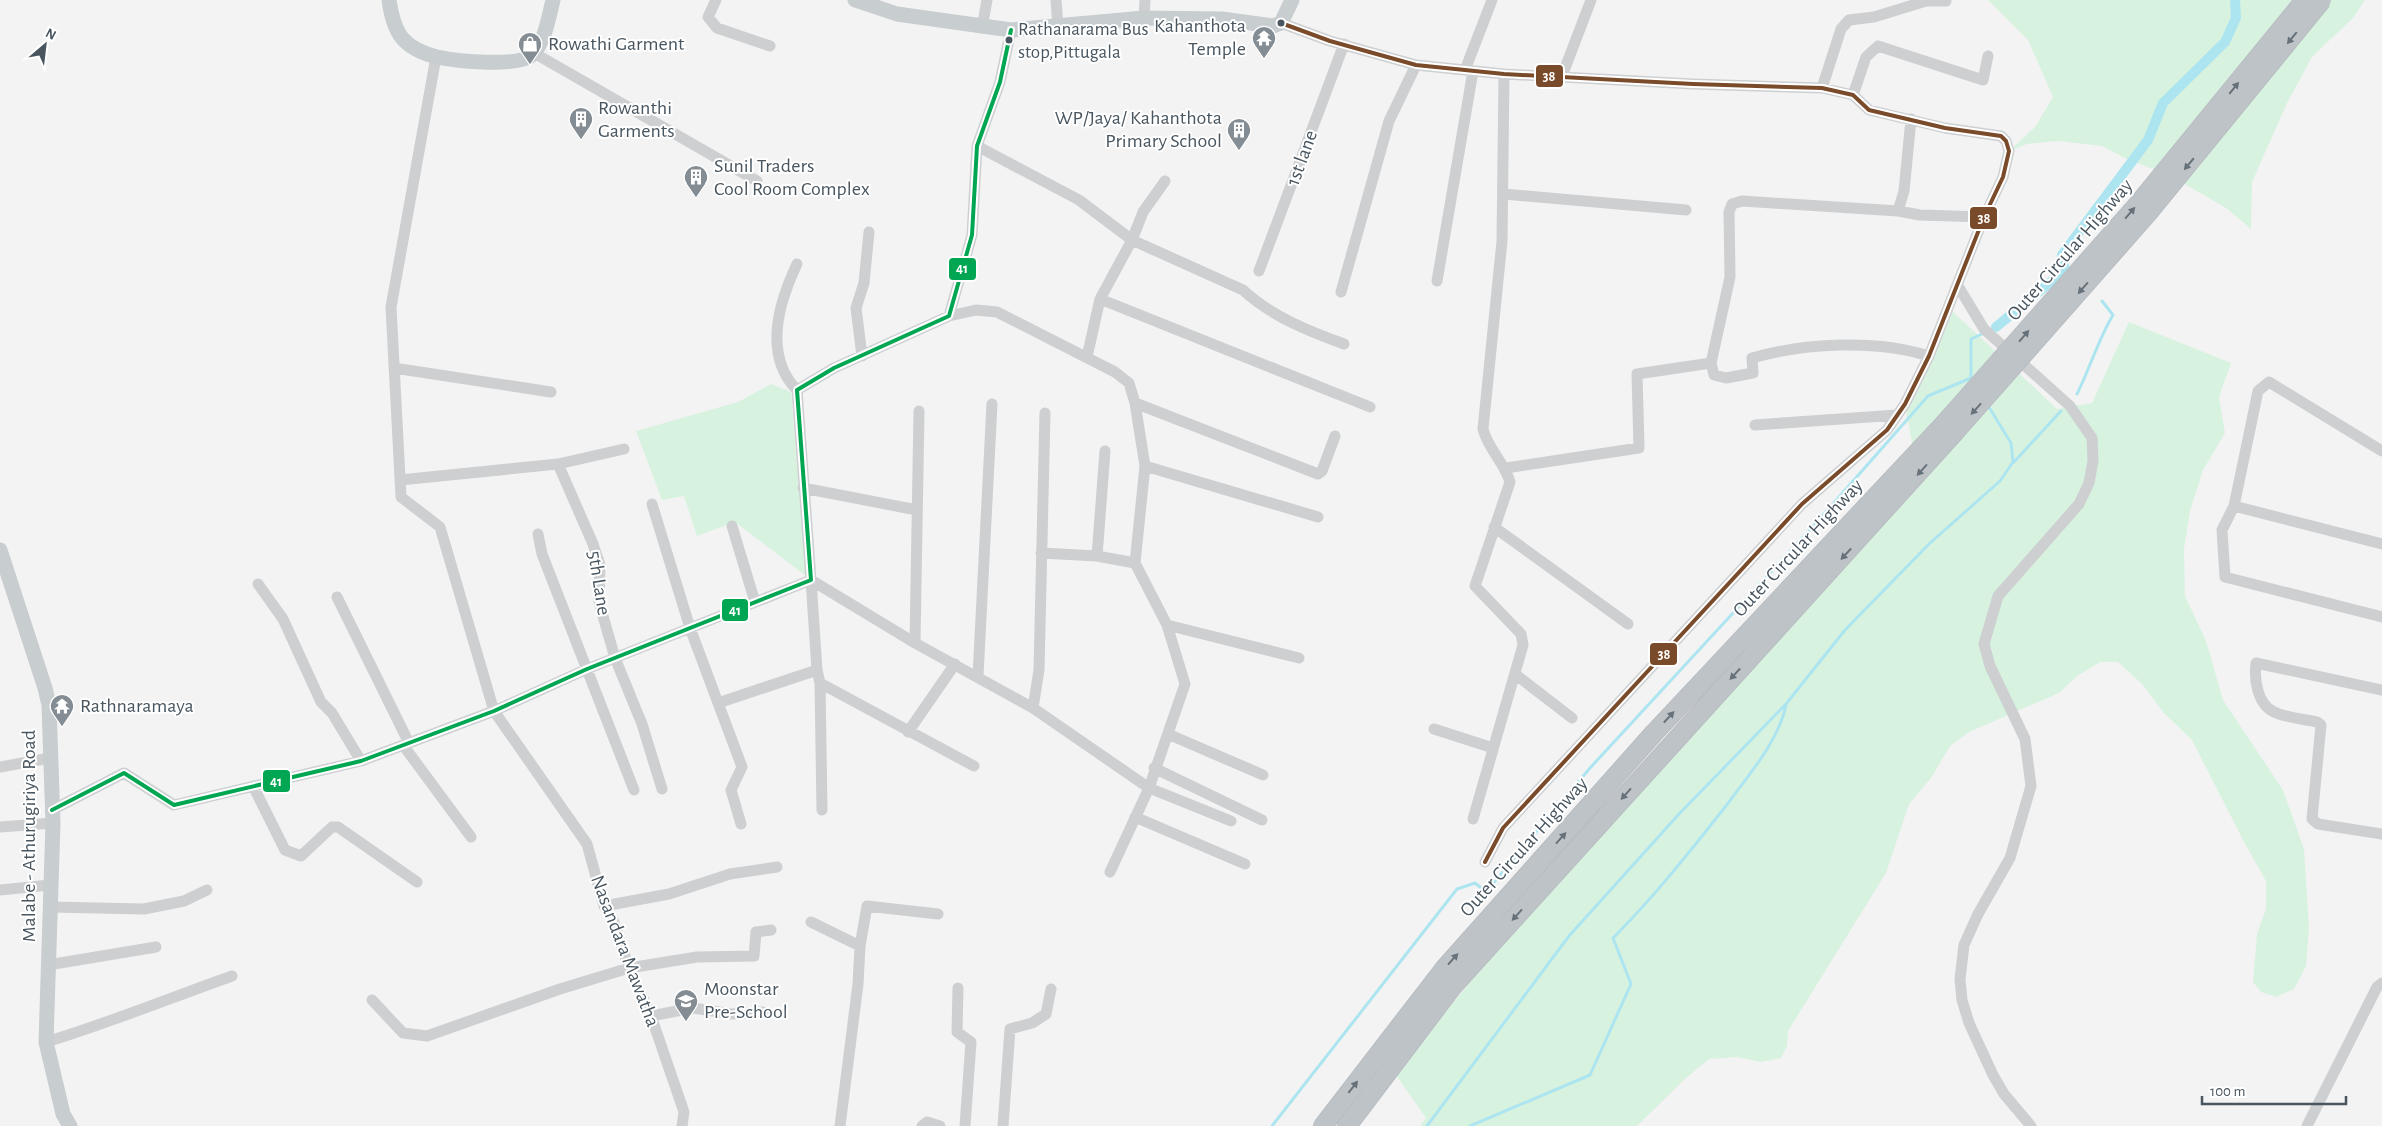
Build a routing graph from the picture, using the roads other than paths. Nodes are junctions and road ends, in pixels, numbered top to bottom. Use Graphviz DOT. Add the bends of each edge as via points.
graph roads {
  1 [pos="389,0"];
  2 [pos="553,0"];
  3 [pos="716,0"];
  4 [pos="855,0"];
  5 [pos="987,0"];
  6 [pos="1056,0"];
  7 [pos="1145,0"];
  8 [pos="1292,0"];
  9 [pos="1492,0"];
  10 [pos="1591,0"];
  11 [pos="2305,0"];
  12 [pos="2322,0"];
  13 [pos="1946,1"];
  14 [pos="1144,18"];
  15 [pos="1281,23"];
  16 [pos="1058,27"];
  17 [pos="982,28"];
  18 [pos="1011,30"];
  19 [pos="1344,44"];
  20 [pos="770,46"];
  21 [pos="534,53"];
  22 [pos="1988,56"];
  23 [pos="436,57"];
  24 [pos="1416,65"];
  25 [pos="1469,70"];
  26 [pos="1504,74"];
  27 [pos="1562,76"];
  28 [pos="1822,88"];
  29 [pos="1853,95"];
  30 [pos="1911,119"];
  31 [pos="977,146"];
  32 [pos="757,181"];
  33 [pos="1164,181"];
  34 [pos="1503,194"];
  35 [pos="1686,210"];
  36 [pos="1898,212"];
  37 [pos="1984,216"];
  38 [pos="869,232"];
  39 [pos="1132,240"];
  40 [pos="797,264"];
  41 [pos="1259,271"];
  42 [pos="1437,281"];
  43 [pos="1958,286"];
  44 [pos="1340,292"];
  45 [pos="1100,299"];
  46 [pos="949,316"];
  47 [pos="1344,344"];
  48 [pos="862,356"];
  49 [pos="1929,356"];
  50 [pos="1087,357"];
  51 [pos="1711,363"];
  52 [pos="394,368"];
  53 [pos="797,390"];
  54 [pos="551,392"];
  55 [pos="1135,403"];
  56 [pos="992,404"];
  57 [pos="1370,407"];
  58 [pos="919,411"];
  59 [pos="1045,413"];
  60 [pos="1897,415"];
  61 [pos="1755,425"];
  62 [pos="1949,429"];
  63 [pos="1335,436"];
  64 [pos="624,449"];
  65 [pos="1105,451"];
  66 [pos="2382,451"];
  67 [pos="558,464"];
  68 [pos="1145,466"];
  69 [pos="1506,468"];
  70 [pos="400,480"];
  71 [pos="803,488"];
  72 [pos="652,504"];
  73 [pos="2234,506"];
  74 [pos="917,510"];
  75 [pos="1318,517"];
  76 [pos="732,526"];
  77 [pos="1494,526"];
  78 [pos="538,534"];
  79 [pos="2382,544"];
  80 [pos="0,550"];
  81 [pos="1041,553"];
  82 [pos="1097,556"];
  83 [pos="1135,563"];
  84 [pos="811,580"];
  85 [pos="258,584"];
  86 [pos="338,597"];
  87 [pos="755,602"];
  88 [pos="2382,617"];
  89 [pos="1628,624"];
  90 [pos="1167,625"];
  91 [pos="690,628"];
  92 [pos="915,643"];
  93 [pos="615,658"];
  94 [pos="1298,658"];
  95 [pos="955,664"];
  96 [pos="586,669"];
  97 [pos="817,670"];
  98 [pos="1515,674"];
  99 [pos="978,676"];
  100 [pos="820,683"];
  101 [pos="2382,690"];
  102 [pos="718,703"];
  103 [pos="1033,708"];
  104 [pos="494,711"];
  105 [pos="1572,718"];
  106 [pos="1434,729"];
  107 [pos="908,732"];
  108 [pos="1168,734"];
  109 [pos="406,744"];
  110 [pos="1493,748"];
  111 [pos="50,758"];
  112 [pos="361,761"];
  113 [pos="974,766"];
  114 [pos="0,767"];
  115 [pos="1154,768"];
  116 [pos="1263,775"];
  117 [pos="253,786"];
  118 [pos="1149,788"];
  119 [pos="662,789"];
  120 [pos="634,790"];
  121 [pos="822,810"];
  122 [pos="52,816"];
  123 [pos="1136,817"];
  124 [pos="1473,819"];
  125 [pos="1262,820"];
  126 [pos="1231,821"];
  127 [pos="740,824"];
  128 [pos="0,827"];
  129 [pos="2382,834"];
  130 [pos="471,837"];
  131 [pos="1485,862"];
  132 [pos="1246,864"];
  133 [pos="777,867"];
  134 [pos="1110,872"];
  135 [pos="417,882"];
  136 [pos="50,885"];
  137 [pos="0,890"];
  138 [pos="206,890"];
  139 [pos="604,906"];
  140 [pos="50,907"];
  141 [pos="938,914"];
  142 [pos="811,922"];
  143 [pos="771,930"];
  144 [pos="860,946"];
  145 [pos="156,947"];
  146 [pos="48,965"];
  147 [pos="629,968"];
  148 [pos="232,976"];
  149 [pos="2382,983"];
  150 [pos="958,988"];
  151 [pos="1051,989"];
  152 [pos="372,1000"];
  153 [pos="762,1012"];
  154 [pos="651,1016"];
  155 [pos="46,1042"];
  156 [pos="70,1126"];
  157 [pos="682,1126"];
  158 [pos="840,1126"];
  159 [pos="922,1126"];
  160 [pos="940,1126"];
  161 [pos="965,1126"];
  162 [pos="1003,1126"];
  163 [pos="1323,1126"];
  164 [pos="1348,1126"];
  165 [pos="2031,1126"];
  166 [pos="2307,1126"];
  1 -- 23 [label="main road" via="392,17 402,38"];
  2 -- 21 [label="main road" via="545,30"];
  3 -- 20 [label="street" via="708,16 717,28"];
  4 -- 17 [label="main road" via="897,14"];
  5 -- 17 [label="street"];
  6 -- 16 [label="street"];
  7 -- 14 [label="street"];
  8 -- 15 [label="main road"];
  9 -- 25 [label="street"];
  10 -- 27 [label="street"];
  62 -- 11 [label="highway, Outer Circular Highway, one-way, bridge"];
  12 -- 62 [label="highway, Outer Circular Highway, one-way, bridge" via="2148,213"];
  13 -- 28 [label="street" via="1926,1 1874,17 1849,20 1835,43"];
  14 -- 15 [label="main road" via="1222,19 1273,26"];
  14 -- 16 [label="main road"];
  15 -- 19 [label="street"];
  16 -- 18 [label="main road"];
  17 -- 18 [label="main road"];
  18 -- 31 [label="street" via="1000,82"];
  19 -- 24 [label="street"];
  19 -- 41 [label="street, 1st lane"];
  21 -- 23 [label="main road" via="525,60 506,63"];
  21 -- 32 [label="street"];
  22 -- 29 [label="street" via="1983,80 1878,46 1866,57"];
  23 -- 52 [label="street, Nasandara Mawatha" via="391,307"];
  24 -- 25 [label="street"];
  24 -- 44 [label="street" via="1389,121"];
  25 -- 26 [label="street"];
  25 -- 42 [label="street"];
  26 -- 27 [label="street"];
  26 -- 34 [label="street"];
  27 -- 28 [label="street"];
  28 -- 29 [label="street"];
  29 -- 30 [label="street" via="1869,110"];
  30 -- 36 [label="street" via="1904,191"];
  30 -- 37 [label="street" via="1945,128 2001,136 2006,141 2009,151 2003,177"];
  31 -- 39 [label="street" via="1079,200"];
  31 -- 46 [label="street" via="972,235"];
  33 -- 39 [label="street" via="1143,212"];
  34 -- 35 [label="street"];
  34 -- 69 [label="street" via="1502,241 1483,428 1486,441"];
  36 -- 37 [label="street"];
  36 -- 51 [label="street" via="1742,201 1732,204 1729,212 1730,277"];
  37 -- 43 [label="street"];
  38 -- 48 [label="street" via="864,283 856,308"];
  39 -- 45 [label="street"];
  39 -- 47 [label="street" via="1243,290 1256,302 1308,331"];
  40 -- 53 [label="street" via="783,293 776,326 779,361 787,380"];
  43 -- 49 [label="street"];
  43 -- 165 [label="street" via="1984,329 2070,406 2092,438 2089,484 2079,504 1998,596 1984,644 1990,666 2025,739 2030,786 2010,858 1964,945 1960,979 1962,1000 1993,1075 2004,1094"];
  45 -- 50 [label="street"];
  45 -- 57 [label="street"];
  46 -- 48 [label="street"];
  46 -- 50 [label="street" via="976,310 997,312"];
  48 -- 53 [label="street"];
  49 -- 51 [label="street" via="1911,350 1856,344 1771,353 1752,358 1753,373 1726,378 1714,375"];
  49 -- 60 [label="street"];
  50 -- 55 [label="street" via="1116,372 1129,383"];
  51 -- 69 [label="street" via="1637,374 1639,448"];
  52 -- 54 [label="street"];
  52 -- 70 [label="street, Nasandara Mawatha"];
  53 -- 71 [label="street"];
  55 -- 63 [label="street" via="1318,474"];
  55 -- 68 [label="street"];
  56 -- 99 [label="street"];
  58 -- 74 [label="street"];
  59 -- 81 [label="street"];
  60 -- 61 [label="street"];
  60 -- 131 [label="street" via="1887,430 1802,504 1670,646 1503,828"];
  163 -- 62 [label="highway, Outer Circular Highway, one-way" via="1444,969 1614,777"];
  62 -- 164 [label="highway, Outer Circular Highway, one-way" via="1453,986"];
  64 -- 67 [label="street"];
  65 -- 82 [label="street"];
  66 -- 73 [label="street" via="2269,382 2258,391"];
  67 -- 70 [label="street"];
  67 -- 93 [label="street, 5th Lane" via="594,544 600,565 599,602"];
  68 -- 75 [label="street"];
  68 -- 83 [label="street"];
  69 -- 77 [label="street" via="1510,482"];
  70 -- 104 [label="street, Nasandara Mawatha" via="401,497 440,527"];
  71 -- 74 [label="street"];
  71 -- 84 [label="street"];
  72 -- 91 [label="street"];
  73 -- 79 [label="street"];
  73 -- 88 [label="street" via="2222,530 2225,577"];
  74 -- 92 [label="street"];
  76 -- 87 [label="street"];
  77 -- 89 [label="street"];
  77 -- 98 [label="street" via="1474,586 1521,634 1523,645"];
  78 -- 96 [label="street" via="542,554"];
  80 -- 111 [label="main road, Malabe - Athurugiriya Road" via="45,688"];
  81 -- 82 [label="street"];
  81 -- 103 [label="street" via="1039,670"];
  82 -- 83 [label="street"];
  83 -- 90 [label="street"];
  84 -- 87 [label="street"];
  84 -- 92 [label="street"];
  84 -- 97 [label="street"];
  85 -- 112 [label="street" via="283,619 321,702 332,713"];
  86 -- 109 [label="street"];
  87 -- 91 [label="street"];
  90 -- 94 [label="street"];
  90 -- 108 [label="street" via="1185,684"];
  91 -- 93 [label="street"];
  91 -- 102 [label="street"];
  92 -- 95 [label="street"];
  93 -- 96 [label="street"];
  93 -- 119 [label="street, 5th Lane" via="642,724"];
  95 -- 99 [label="street"];
  95 -- 107 [label="street"];
  96 -- 104 [label="street"];
  96 -- 120 [label="street"];
  97 -- 100 [label="street"];
  97 -- 102 [label="street"];
  98 -- 105 [label="street"];
  98 -- 110 [label="street"];
  99 -- 103 [label="street"];
  100 -- 107 [label="street"];
  100 -- 121 [label="street"];
  101 -- 129 [label="street" via="2256,663 2254,680 2266,706 2274,712 2321,725 2312,819 2318,824"];
  102 -- 127 [label="street" via="742,767 731,790"];
  103 -- 118 [label="street"];
  104 -- 109 [label="street"];
  104 -- 139 [label="street, Nasandara Mawatha" via="586,844"];
  106 -- 110 [label="street"];
  107 -- 113 [label="street"];
  108 -- 115 [label="street"];
  108 -- 116 [label="street"];
  109 -- 112 [label="street"];
  109 -- 130 [label="street"];
  110 -- 124 [label="street"];
  111 -- 114 [label="street"];
  111 -- 122 [label="main road, Malabe - Athurugiriya Road"];
  112 -- 117 [label="street"];
  115 -- 118 [label="street"];
  115 -- 125 [label="street"];
  117 -- 122 [label="street" via="174,805 124,773"];
  117 -- 135 [label="street" via="284,850 301,856 332,827 338,827"];
  118 -- 123 [label="street"];
  118 -- 126 [label="street"];
  122 -- 128 [label="street"];
  122 -- 136 [label="main road, Malabe - Athurugiriya Road"];
  123 -- 132 [label="street"];
  123 -- 134 [label="street"];
  133 -- 139 [label="street" via="730,874 669,894"];
  136 -- 137 [label="street"];
  136 -- 140 [label="main road, Malabe - Athurugiriya Road"];
  138 -- 140 [label="street" via="184,901 144,909"];
  139 -- 147 [label="street, Nasandara Mawatha" via="613,920"];
  140 -- 146 [label="main road, Malabe - Athurugiriya Road"];
  141 -- 144 [label="street" via="867,906"];
  142 -- 144 [label="street"];
  143 -- 147 [label="street" via="756,932 754,956 697,957"];
  144 -- 158 [label="street"];
  145 -- 146 [label="street"];
  146 -- 155 [label="main road, Malabe - Athurugiriya Road"];
  147 -- 152 [label="street" via="427,1036 403,1033"];
  147 -- 154 [label="street, Nasandara Mawatha"];
  148 -- 155 [label="street" via="99,1026"];
  149 -- 166 [label="street" via="2377,987"];
  150 -- 161 [label="street" via="957,1032 971,1042"];
  151 -- 162 [label="street" via="1046,1014 1032,1023 1010,1029"];
  153 -- 154 [label="street" via="732,1014 693,1008"];
  154 -- 157 [label="street, Nasandara Mawatha" via="684,1112"];
  155 -- 156 [label="main road, Malabe - Athurugiriya Road" via="63,1114"];
  159 -- 160 [label="street" via="927,1122"];
}
